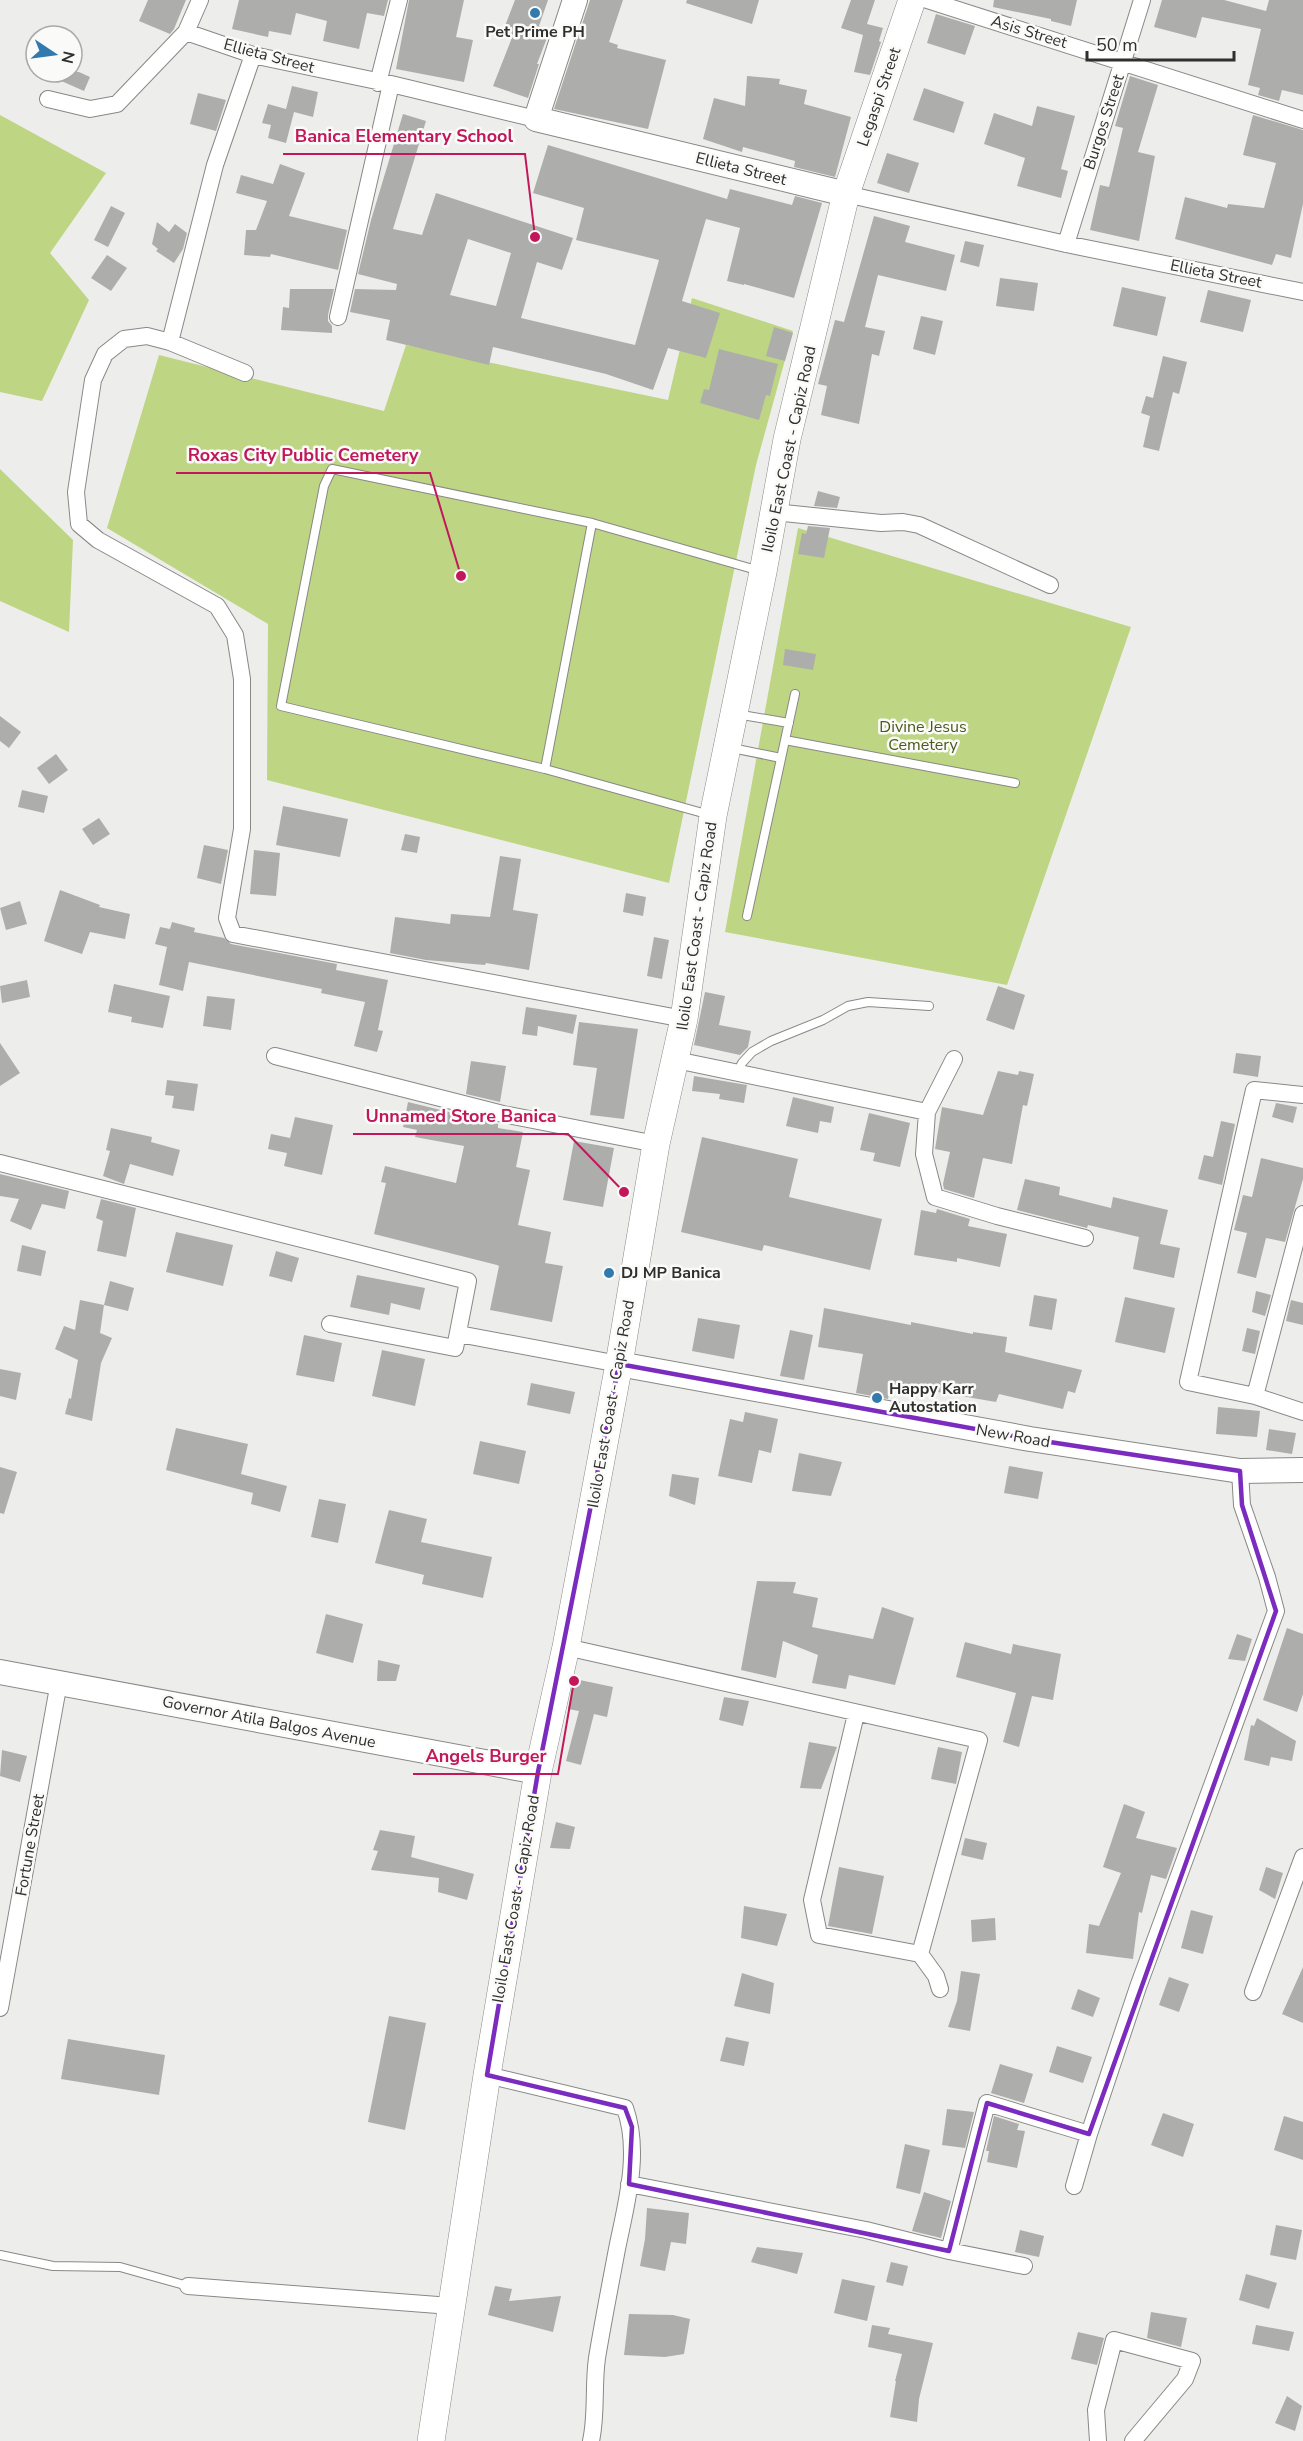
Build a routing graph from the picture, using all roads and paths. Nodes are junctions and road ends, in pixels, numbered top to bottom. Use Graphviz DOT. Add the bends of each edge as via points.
graph roads {
  1 [pos="200,0"];
  2 [pos="399,0"];
  3 [pos="575,0"];
  4 [pos="912,0"];
  5 [pos="927,0"];
  6 [pos="1142,0"];
  7 [pos="186,32"];
  8 [pos="254,55"];
  9 [pos="1124,61"];
  10 [pos="385,83"];
  11 [pos="48,99"];
  12 [pos="536,119"];
  13 [pos="1303,120"];
  14 [pos="846,194"];
  15 [pos="1066,244"];
  16 [pos="1302,288"];
  17 [pos="338,317"];
  18 [pos="170,342"];
  19 [pos="245,373"];
  20 [pos="774,513"];
  21 [pos="592,523"];
  22 [pos="763,572"];
  23 [pos="1050,585"];
  24 [pos="795,694"];
  25 [pos="734,714"];
  26 [pos="789,723"];
  27 [pos="785,740"];
  28 [pos="727,747"];
  29 [pos="781,758"];
  30 [pos="545,769"];
  31 [pos="1015,783"];
  32 [pos="713,816"];
  33 [pos="747,916"];
  34 [pos="928,1006"];
  35 [pos="684,1019"];
  36 [pos="275,1056"];
  37 [pos="954,1059"];
  38 [pos="676,1060"];
  39 [pos="737,1072"];
  40 [pos="1303,1095"];
  41 [pos="927,1112"];
  42 [pos="656,1144"];
  43 [pos="0,1163"];
  44 [pos="1303,1214"];
  45 [pos="1085,1238"];
  46 [pos="330,1324"];
  47 [pos="459,1334"];
  48 [pos="619,1364"];
  49 [pos="1255,1396"];
  50 [pos="1303,1412"];
  51 [pos="1303,1470"];
  52 [pos="1240,1471"];
  53 [pos="566,1647"];
  54 [pos="0,1672"];
  55 [pos="59,1682"];
  56 [pos="856,1714"];
  57 [pos="538,1772"];
  58 [pos="1303,1857"];
  59 [pos="920,1954"];
  60 [pos="940,1989"];
  61 [pos="1253,1992"];
  62 [pos="0,2008"];
  63 [pos="487,2075"];
  64 [pos="1089,2134"];
  65 [pos="629,2184"];
  66 [pos="1074,2186"];
  67 [pos="949,2251"];
  68 [pos="0,2255"];
  69 [pos="1024,2266"];
  70 [pos="188,2286"];
  71 [pos="451,2306"];
  72 [pos="431,2441"];
  73 [pos="591,2441"];
  74 [pos="1098,2441"];
  75 [pos="1133,2441"];
  1 -- 7 [label="street"];
  2 -- 10 [label="street"];
  3 -- 12 [label="street"];
  4 -- 14 [label="main road, Legaspi Street"];
  5 -- 9 [label="street, Asis Street"];
  6 -- 9 [label="street, Burgos Street"];
  7 -- 8 [label="street, Ellieta Street"];
  7 -- 11 [label="street" via="117,104 90,109"];
  8 -- 10 [label="street, Ellieta Street"];
  8 -- 18 [label="street" via="216,165"];
  9 -- 13 [label="street, Asis Street"];
  9 -- 15 [label="street, Burgos Street"];
  10 -- 12 [label="street, Ellieta Street"];
  10 -- 17 [label="street"];
  12 -- 14 [label="street, Ellieta Street"];
  14 -- 15 [label="street, Ellieta Street"];
  14 -- 20 [label="main road, Iloilo East Coast - Capiz Road" via="787,439"];
  15 -- 16 [label="street, Ellieta Street"];
  18 -- 19 [label="street"];
  18 -- 35 [label="street" via="147,336 124,339 105,354 93,380 77,481 79,524 98,540 218,606 236,635 242,679 242,829 227,918 233,934"];
  20 -- 22 [label="main road, Iloilo East Coast - Capiz Road"];
  20 -- 23 [label="street" via="919,525"];
  21 -- 22 [label="lane"];
  21 -- 30 [label="lane"];
  21 -- 30 [label="lane" via="332,469 324,486 287,673 281,706"];
  22 -- 25 [label="main road, Iloilo East Coast - Capiz Road"];
  24 -- 26 [label="lane"];
  25 -- 26 [label="lane"];
  25 -- 28 [label="main road, Iloilo East Coast - Capiz Road"];
  26 -- 27 [label="lane"];
  27 -- 29 [label="lane"];
  27 -- 31 [label="lane"];
  28 -- 29 [label="lane"];
  28 -- 32 [label="main road, Iloilo East Coast - Capiz Road"];
  29 -- 33 [label="lane"];
  30 -- 32 [label="lane"];
  32 -- 35 [label="main road, Iloilo East Coast - Capiz Road"];
  34 -- 39 [label="lane" via="868,1002 848,1006 752,1052"];
  35 -- 38 [label="main road, Iloilo East Coast - Capiz Road"];
  36 -- 42 [label="street" via="503,1114"];
  37 -- 41 [label="street"];
  38 -- 39 [label="street"];
  38 -- 42 [label="main road, Iloilo East Coast - Capiz Road"];
  39 -- 41 [label="street"];
  40 -- 49 [label="street" via="1254,1090 1188,1382"];
  41 -- 45 [label="street" via="924,1154 936,1197"];
  42 -- 48 [label="main road, Iloilo East Coast - Capiz Road"];
  43 -- 47 [label="street" via="468,1281"];
  44 -- 49 [label="street"];
  46 -- 47 [label="street" via="455,1347"];
  47 -- 48 [label="street"];
  48 -- 52 [label="street, New Road" via="1030,1439"];
  48 -- 53 [label="main road, Iloilo East Coast - Capiz Road"];
  49 -- 50 [label="street"];
  51 -- 52 [label="street, New Road"];
  52 -- 64 [label="street" via="1242,1505 1276,1611 1138,1987"];
  53 -- 56 [label="street"];
  53 -- 57 [label="main road, Iloilo East Coast - Capiz Road"];
  54 -- 55 [label="street, Governor Atila Balgos Avenue"];
  55 -- 57 [label="street, Governor Atila Balgos Avenue"];
  55 -- 62 [label="street, Fortune Street"];
  56 -- 59 [label="street" via="812,1900 819,1935"];
  56 -- 59 [label="street" via="979,1740"];
  57 -- 63 [label="main road, Iloilo East Coast - Capiz Road"];
  58 -- 61 [label="street"];
  59 -- 60 [label="street"];
  63 -- 65 [label="street" via="626,2109 632,2127"];
  63 -- 71 [label="main road, Iloilo East Coast - Capiz Road"];
  64 -- 66 [label="street"];
  64 -- 67 [label="street" via="987,2103"];
  65 -- 67 [label="street" via="866,2230"];
  65 -- 73 [label="street" via="595,2375"];
  67 -- 69 [label="street"];
  68 -- 70 [label="lane" via="53,2266 120,2267"];
  70 -- 71 [label="street"];
  71 -- 72 [label="main road, Iloilo East Coast - Capiz Road"];
  74 -- 75 [label="street" via="1096,2410 1114,2340 1192,2361 1185,2379"];
}
